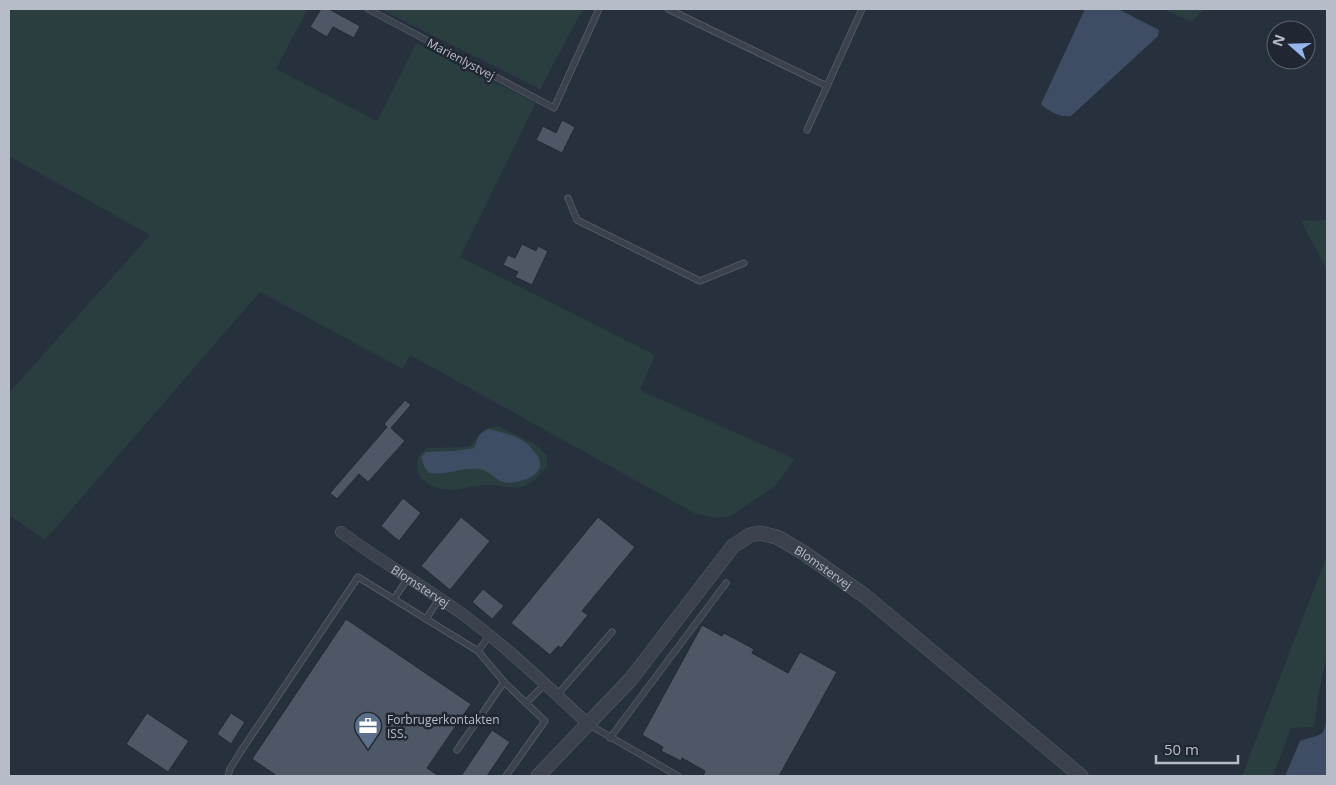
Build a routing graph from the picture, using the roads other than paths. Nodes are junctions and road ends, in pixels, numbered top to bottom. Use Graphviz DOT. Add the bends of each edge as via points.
graph roads {
  1 [pos="368,9"];
  2 [pos="599,9"];
  3 [pos="668,9"];
  4 [pos="862,9"];
  5 [pos="827,86"];
  6 [pos="807,130"];
  7 [pos="568,198"];
  8 [pos="744,263"];
  9 [pos="341,532"];
  10 [pos="408,578"];
  11 [pos="726,583"];
  12 [pos="394,599"];
  13 [pos="439,599"];
  14 [pos="426,619"];
  15 [pos="612,632"];
  16 [pos="490,635"];
  17 [pos="478,651"];
  18 [pos="504,682"];
  19 [pos="544,684"];
  20 [pos="557,695"];
  21 [pos="526,703"];
  22 [pos="588,724"];
  23 [pos="610,738"];
  24 [pos="457,750"];
  25 [pos="228,776"];
  26 [pos="506,776"];
  27 [pos="538,776"];
  28 [pos="678,776"];
  29 [pos="1081,776"];
  1 -- 2 [label="lane, Marienlystvej" via="554,108"];
  3 -- 5 [label="lane"];
  4 -- 5 [label="lane"];
  5 -- 6 [label="lane"];
  7 -- 8 [label="lane" via="577,220 700,281"];
  9 -- 10 [label="street, Blomstervej"];
  10 -- 12 [label="lane"];
  10 -- 13 [label="street, Blomstervej"];
  11 -- 23 [label="lane"];
  12 -- 14 [label="lane"];
  12 -- 25 [label="lane" via="358,577 241,751"];
  13 -- 14 [label="lane"];
  13 -- 16 [label="street, Blomstervej"];
  14 -- 17 [label="lane"];
  15 -- 20 [label="lane"];
  16 -- 17 [label="lane"];
  16 -- 19 [label="street, Blomstervej"];
  17 -- 18 [label="lane"];
  18 -- 21 [label="lane"];
  18 -- 24 [label="lane"];
  19 -- 20 [label="street, Blomstervej"];
  19 -- 21 [label="lane"];
  20 -- 22 [label="street, Blomstervej"];
  21 -- 26 [label="lane" via="545,721"];
  22 -- 23 [label="lane"];
  22 -- 27 [label="street, Blomstervej"];
  22 -- 29 [label="street, Blomstervej" via="631,679 733,546 750,535 760,533 784,541 865,596"];
  23 -- 28 [label="lane"];
}
